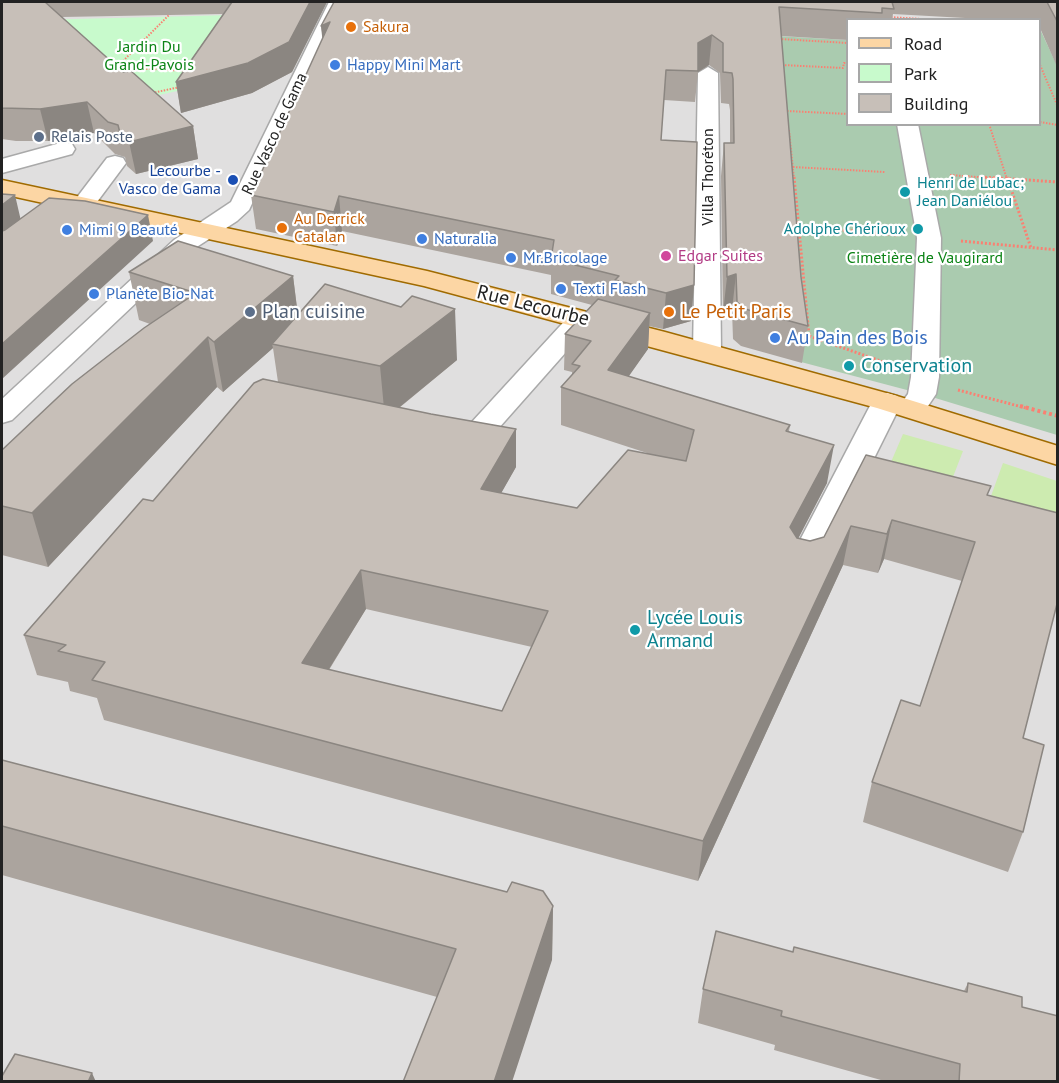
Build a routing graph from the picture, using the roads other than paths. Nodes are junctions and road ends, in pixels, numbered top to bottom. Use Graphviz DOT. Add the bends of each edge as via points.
graph roads {
  1 [pos="338,2"];
  2 [pos="708,73"];
  3 [pos="907,126"];
  4 [pos="64,149"];
  5 [pos="115,163"];
  6 [pos="2,166"];
  7 [pos="2,187"];
  8 [pos="75,203"];
  9 [pos="42,219"];
  10 [pos="204,231"];
  11 [pos="581,319"];
  12 [pos="707,352"];
  13 [pos="907,402"];
  14 [pos="2,414"];
  15 [pos="423,438"];
  16 [pos="1058,456"];
  17 [pos="803,567"];
  1 -- 10 [label="street, Rue Vasco de Gama" via="241,205"];
  2 -- 12 [label="street, Villa Thoréton"];
  3 -- 13 [label="street" via="929,238"];
  4 -- 6 [label="street"];
  5 -- 8 [label="street"];
  7 -- 8 [label="main road, Rue Lecourbe"];
  8 -- 9 [label="street"];
  8 -- 10 [label="main road, Rue Lecourbe"];
  10 -- 11 [label="main road, Rue Lecourbe" via="427,279"];
  10 -- 14 [label="street, Rue Vasco de Gama" via="183,245"];
  11 -- 12 [label="main road, Rue Lecourbe"];
  11 -- 15 [label="street" via="479,432 447,434 434,441"];
  12 -- 13 [label="main road, Rue Lecourbe"];
  13 -- 16 [label="main road, Rue Lecourbe"];
  13 -- 17 [label="street"];
}
